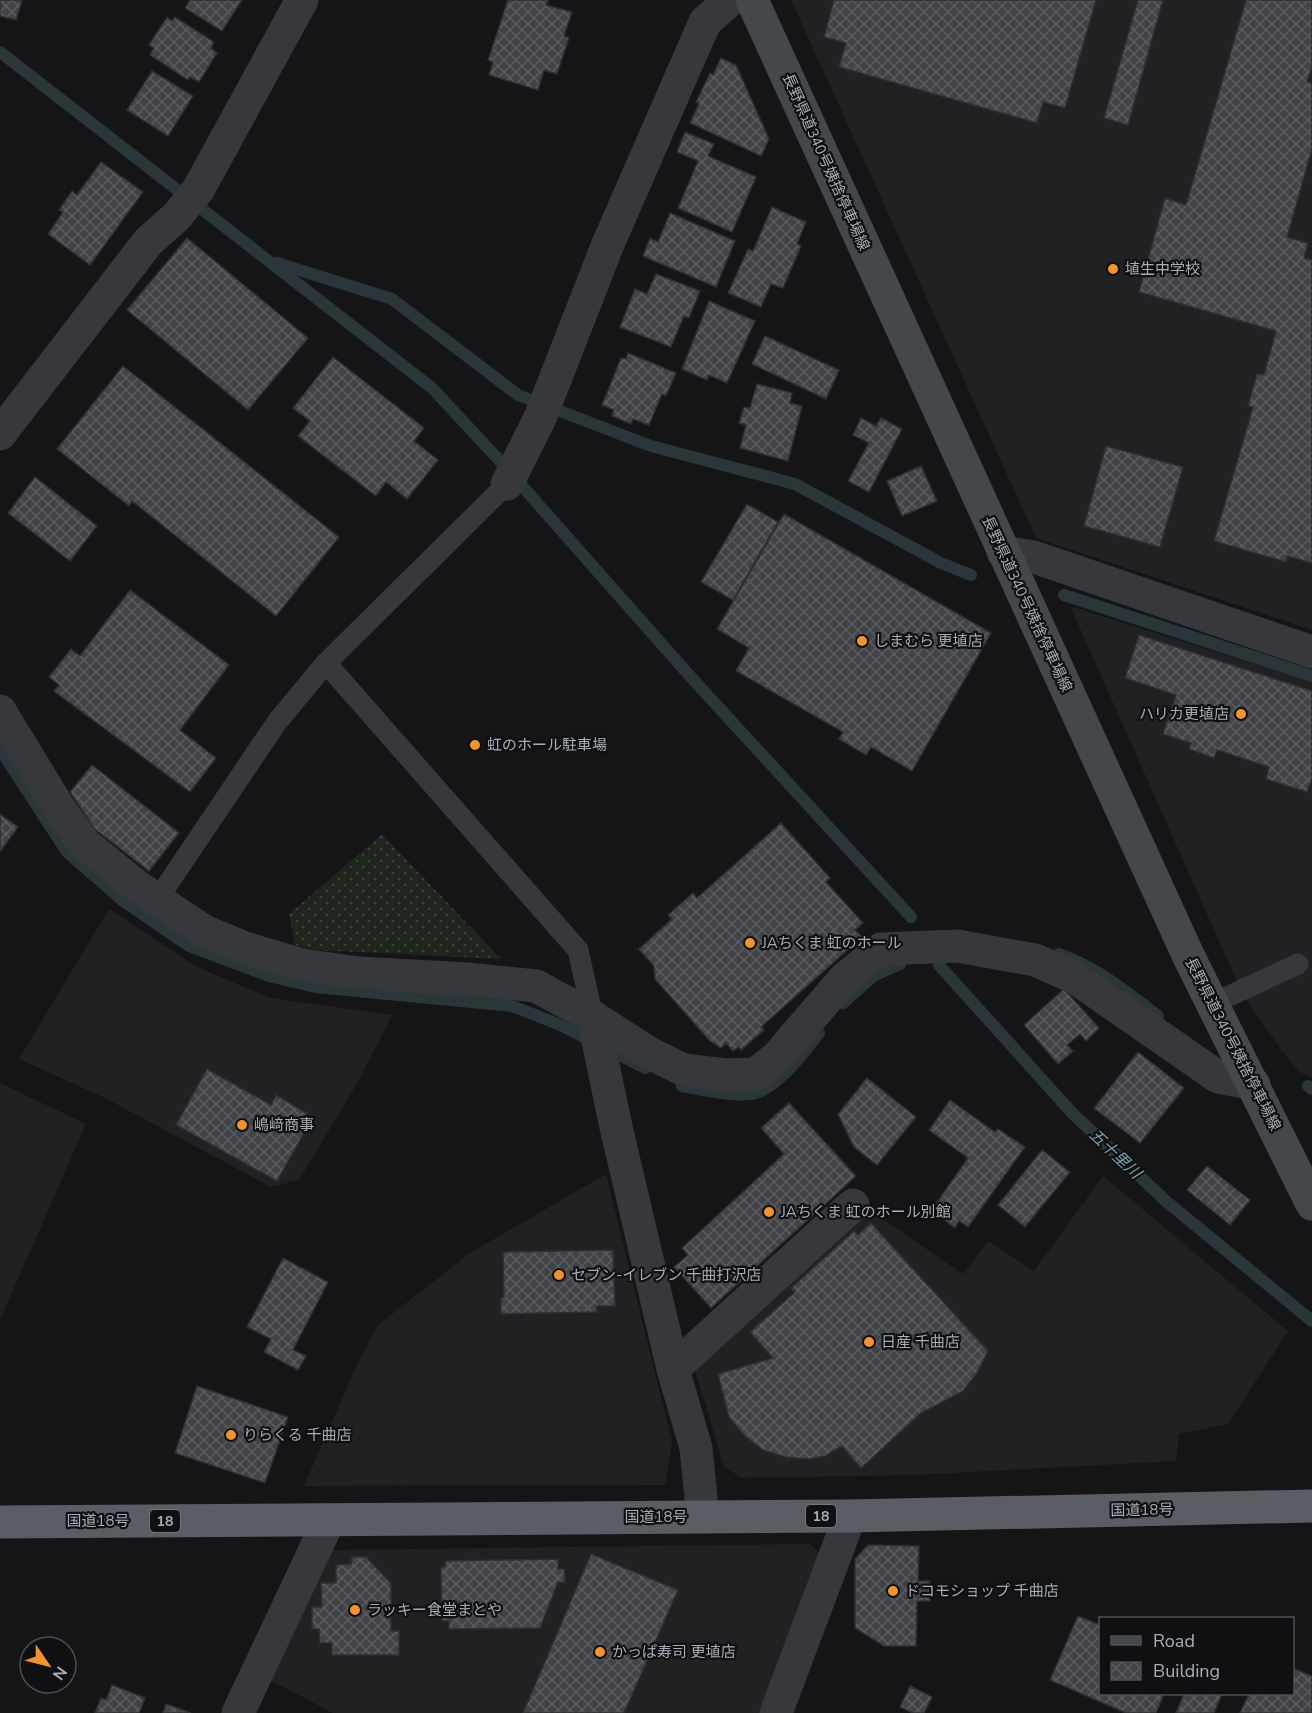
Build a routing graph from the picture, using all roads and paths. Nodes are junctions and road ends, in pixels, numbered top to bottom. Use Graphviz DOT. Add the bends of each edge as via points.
graph roads {
  1 [pos="302,0"];
  2 [pos="730,0"];
  3 [pos="752,0"];
  4 [pos="0,434"];
  5 [pos="512,475"];
  6 [pos="1003,552"];
  7 [pos="1312,652"];
  8 [pos="326,663"];
  9 [pos="0,711"];
  10 [pos="157,900"];
  11 [pos="1298,964"];
  12 [pos="1212,1004"];
  13 [pos="593,1017"];
  14 [pos="1254,1084"];
  15 [pos="1312,1204"];
  16 [pos="853,1205"];
  17 [pos="673,1369"];
  18 [pos="1312,1506"];
  19 [pos="850,1516"];
  20 [pos="703,1517"];
  21 [pos="329,1520"];
  22 [pos="0,1522"];
  23 [pos="238,1713"];
  24 [pos="776,1713"];
  1 -- 4 [label="street" via="190,200 148,242"];
  2 -- 5 [label="street" via="705,22"];
  3 -- 6 [label="main road, 長野県道340号姨捨停車場線"];
  5 -- 8 [label="lane"];
  6 -- 7 [label="street" via="1034,557"];
  6 -- 12 [label="main road, 長野県道340号姨捨停車場線"];
  8 -- 10 [label="lane" via="277,723"];
  8 -- 13 [label="lane" via="578,950"];
  9 -- 10 [label="street" via="85,844"];
  10 -- 13 [label="street" via="204,931 302,965 536,987"];
  11 -- 12 [label="lane"];
  12 -- 14 [label="main road, 長野県道340号姨捨停車場線"];
  13 -- 14 [label="street" via="684,1070 756,1074 777,1057 844,979 881,949 958,946 1035,960 1074,977 1218,1077"];
  13 -- 17 [label="street"];
  14 -- 15 [label="main road, 長野県道340号姨捨停車場線"];
  16 -- 17 [label="street"];
  17 -- 20 [label="street" via="696,1448"];
  18 -- 19 [label="highway, 国道18号 / 18"];
  19 -- 20 [label="highway, 国道18号 / 18"];
  19 -- 24 [label="street"];
  20 -- 21 [label="highway, 国道18号 / 18"];
  21 -- 22 [label="highway, 国道18号 / 18"];
  21 -- 23 [label="street"];
}
